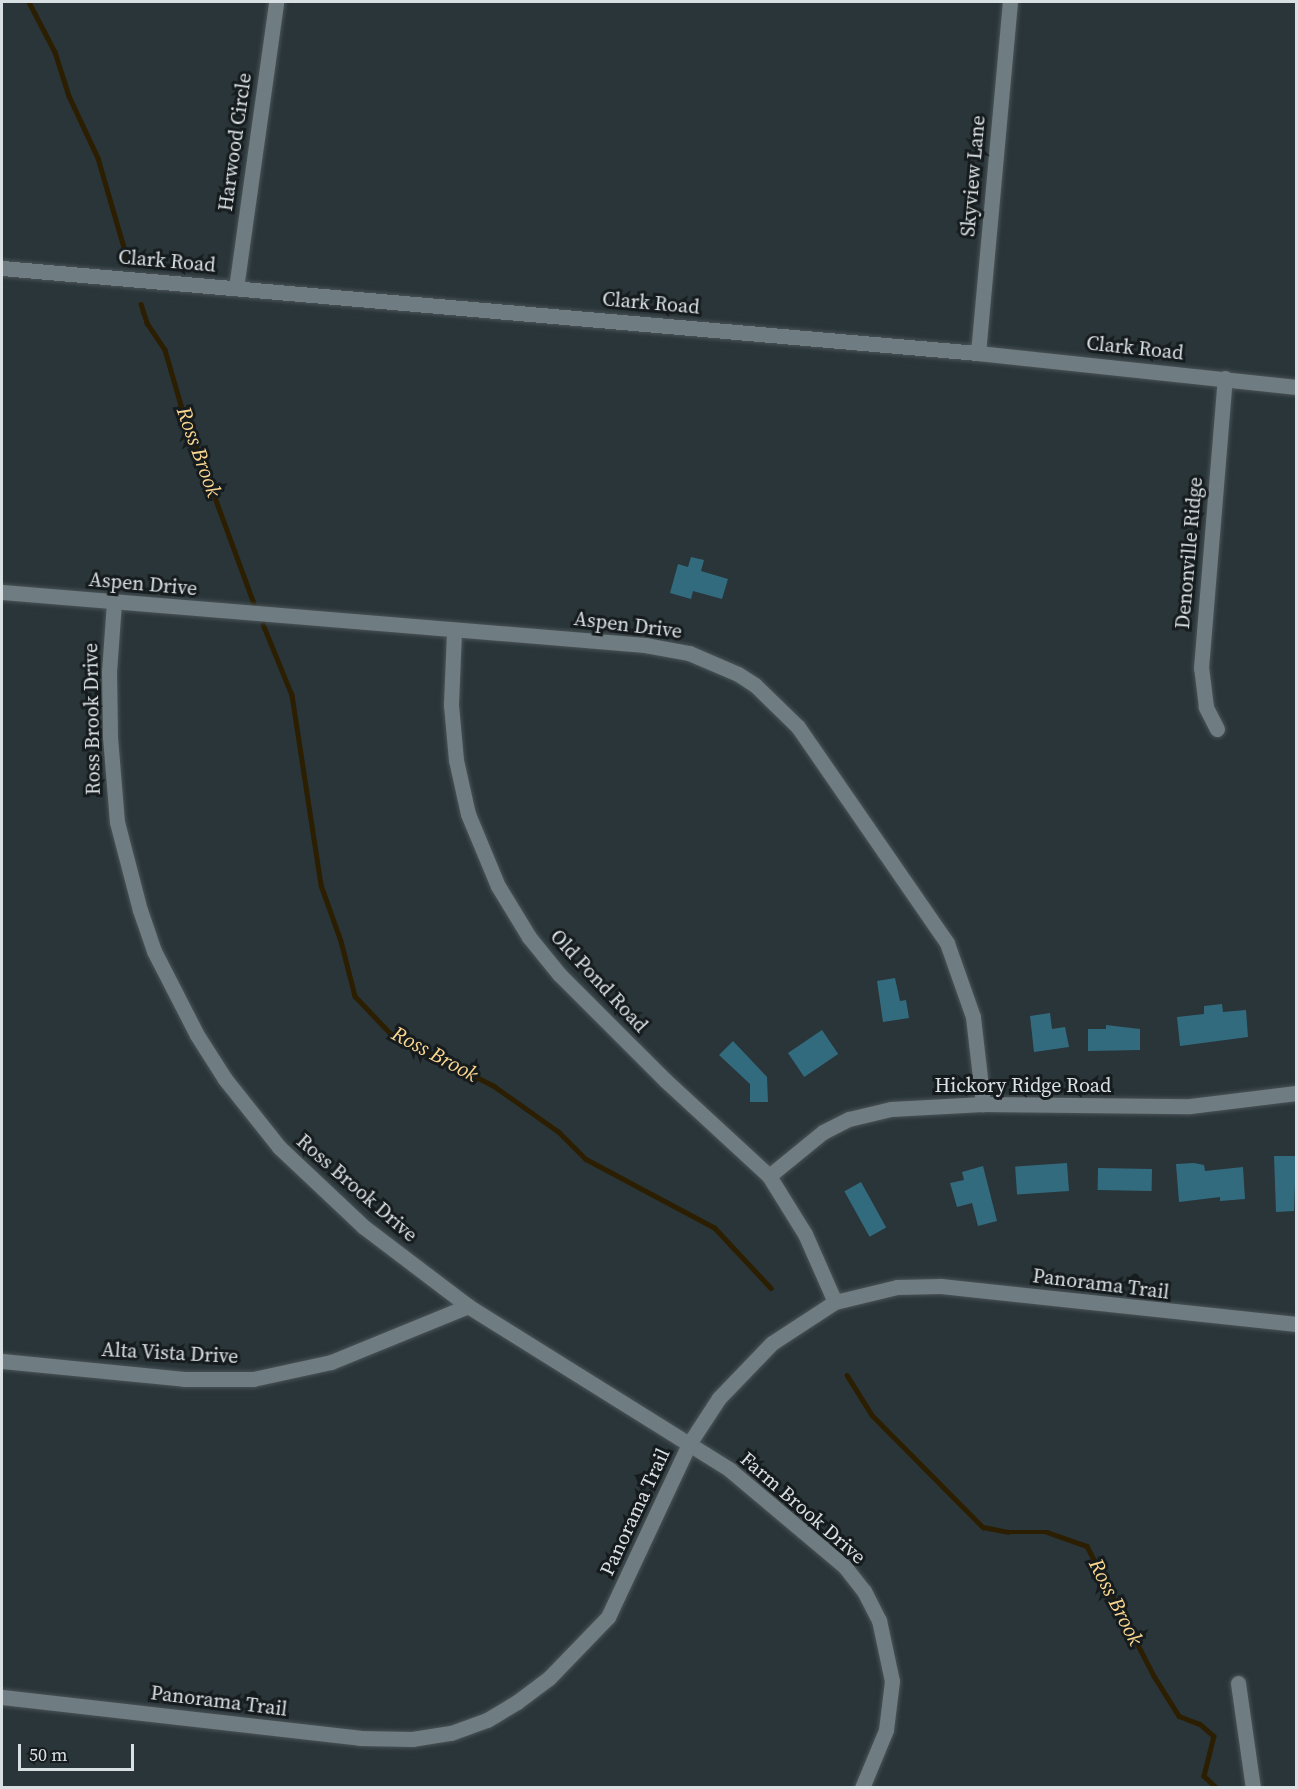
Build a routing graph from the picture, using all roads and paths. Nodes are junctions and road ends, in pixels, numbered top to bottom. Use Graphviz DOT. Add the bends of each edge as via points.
graph roads {
  1 [pos="276,2"];
  2 [pos="1010,2"];
  3 [pos="2,268"];
  4 [pos="236,288"];
  5 [pos="978,353"];
  6 [pos="1225,378"];
  7 [pos="1296,387"];
  8 [pos="2,592"];
  9 [pos="114,602"];
  10 [pos="454,632"];
  11 [pos="1217,729"];
  12 [pos="1296,1093"];
  13 [pos="983,1104"];
  14 [pos="769,1176"];
  15 [pos="835,1302"];
  16 [pos="468,1306"];
  17 [pos="1296,1324"];
  18 [pos="2,1361"];
  19 [pos="689,1444"];
  20 [pos="1238,1683"];
  21 [pos="2,1697"];
  22 [pos="862,1788"];
  23 [pos="1253,1788"];
  1 -- 4 [label="street, Harwood Circle"];
  2 -- 5 [label="street, Skyview Lane"];
  3 -- 4 [label="street, Clark Road"];
  4 -- 5 [label="street, Clark Road"];
  5 -- 6 [label="street, Clark Road"];
  6 -- 7 [label="street, Clark Road"];
  6 -- 11 [label="street, Denonville Ridge" via="1201,668 1206,707"];
  8 -- 9 [label="street, Aspen Drive"];
  9 -- 10 [label="street, Aspen Drive"];
  9 -- 16 [label="street, Ross Brook Drive" via="109,671 117,822 140,910 173,990 225,1080 279,1147 364,1227"];
  10 -- 13 [label="street, Aspen Drive" via="645,645 713,662 755,685 798,727 947,944 973,1017"];
  10 -- 14 [label="street, Old Pond Road" via="451,705 461,786 477,841 513,913 559,974"];
  12 -- 13 [label="street, Hickory Ridge Road" via="1190,1106"];
  13 -- 14 [label="street, Hickory Ridge Road" via="891,1109 849,1119 802,1146"];
  14 -- 15 [label="street, Old Pond Road" via="806,1234"];
  15 -- 17 [label="street, Panorama Trail" via="897,1287 941,1286"];
  15 -- 19 [label="street, Panorama Trail" via="756,1357 719,1398"];
  16 -- 18 [label="street, Alta Vista Drive" via="331,1362 254,1378 184,1379"];
  16 -- 19 [label="street, Ross Brook Drive"];
  19 -- 21 [label="street, Panorama Trail" via="608,1617 549,1678 487,1720 451,1733 390,1740"];
  19 -- 22 [label="street, Farm Brook Drive" via="730,1470 845,1567 864,1591 879,1620 888,1651 891,1704 876,1760"];
  20 -- 23 [label="street"];
}
